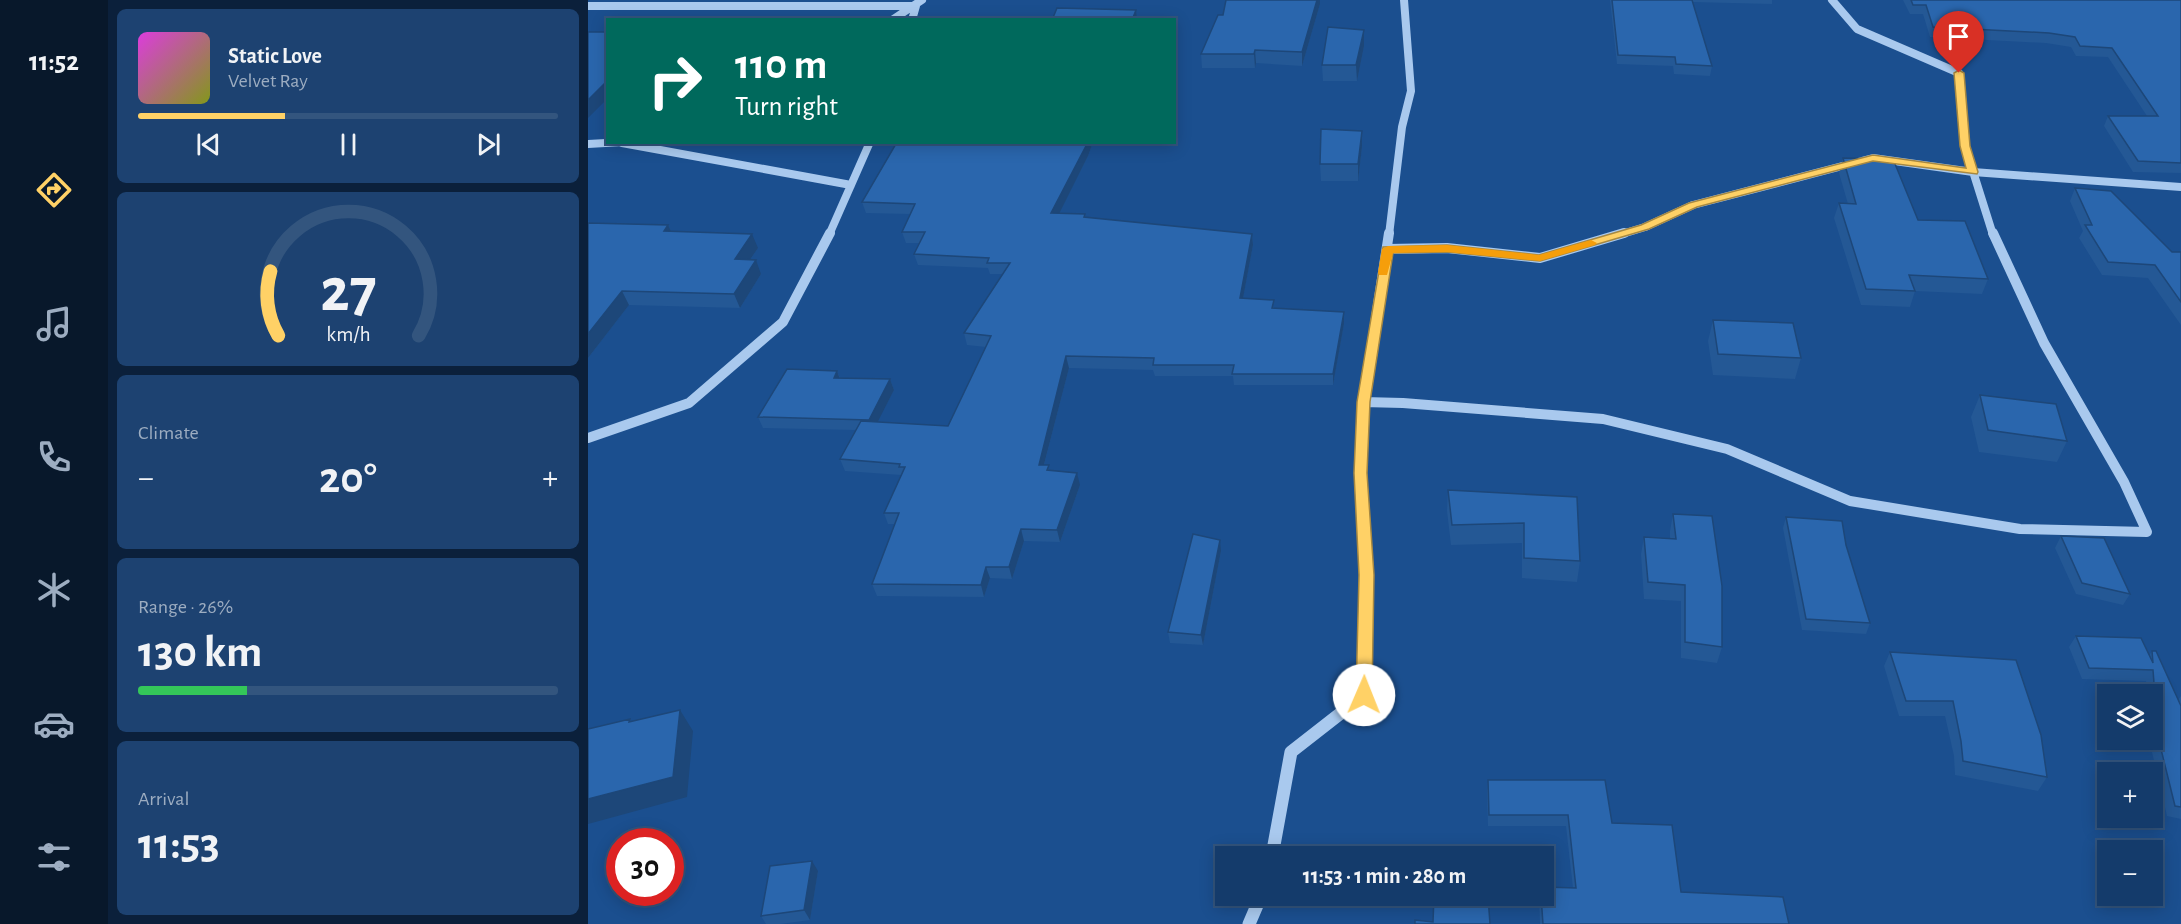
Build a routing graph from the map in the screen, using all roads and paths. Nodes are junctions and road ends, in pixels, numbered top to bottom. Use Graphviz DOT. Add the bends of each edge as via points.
graph roads {
  1 [pos="922,0"];
  2 [pos="1404,0"];
  3 [pos="1832,0"];
  4 [pos="588,6"];
  5 [pos="916,6"];
  6 [pos="895,18"];
  7 [pos="913,18"];
  8 [pos="606,143"];
  9 [pos="588,144"];
  10 [pos="633,144"];
  11 [pos="869,144"];
  12 [pos="1973,172"];
  13 [pos="851,185"];
  14 [pos="2181,187"];
  15 [pos="1388,249"];
  16 [pos="1364,402"];
  17 [pos="588,438"];
  18 [pos="1274,846"];
  19 [pos="1257,906"];
  20 [pos="1249,924"];
  1 -- 5 [label="street"];
  2 -- 15 [label="street" via="1411,91 1402,127"];
  3 -- 12 [label="street" via="1857,29 1959,73 1965,146"];
  4 -- 5 [label="street"];
  5 -- 6 [label="street"];
  5 -- 7 [label="street"];
  8 -- 9 [label="street"];
  10 -- 13 [label="street"];
  11 -- 13 [label="street"];
  12 -- 14 [label="street"];
  12 -- 15 [label="street" via="1873,158 1693,205 1645,227 1540,258 1447,249"];
  12 -- 16 [label="street" via="1997,246 2044,343 2124,482 2147,532 2020,529 1850,501 1727,449 1603,419"];
  13 -- 17 [label="street" via="783,322 688,403"];
  15 -- 16 [label="street"];
  16 -- 18 [label="street" via="1360,473 1366,575 1364,695 1291,752"];
  19 -- 20 [label="street"];
}
